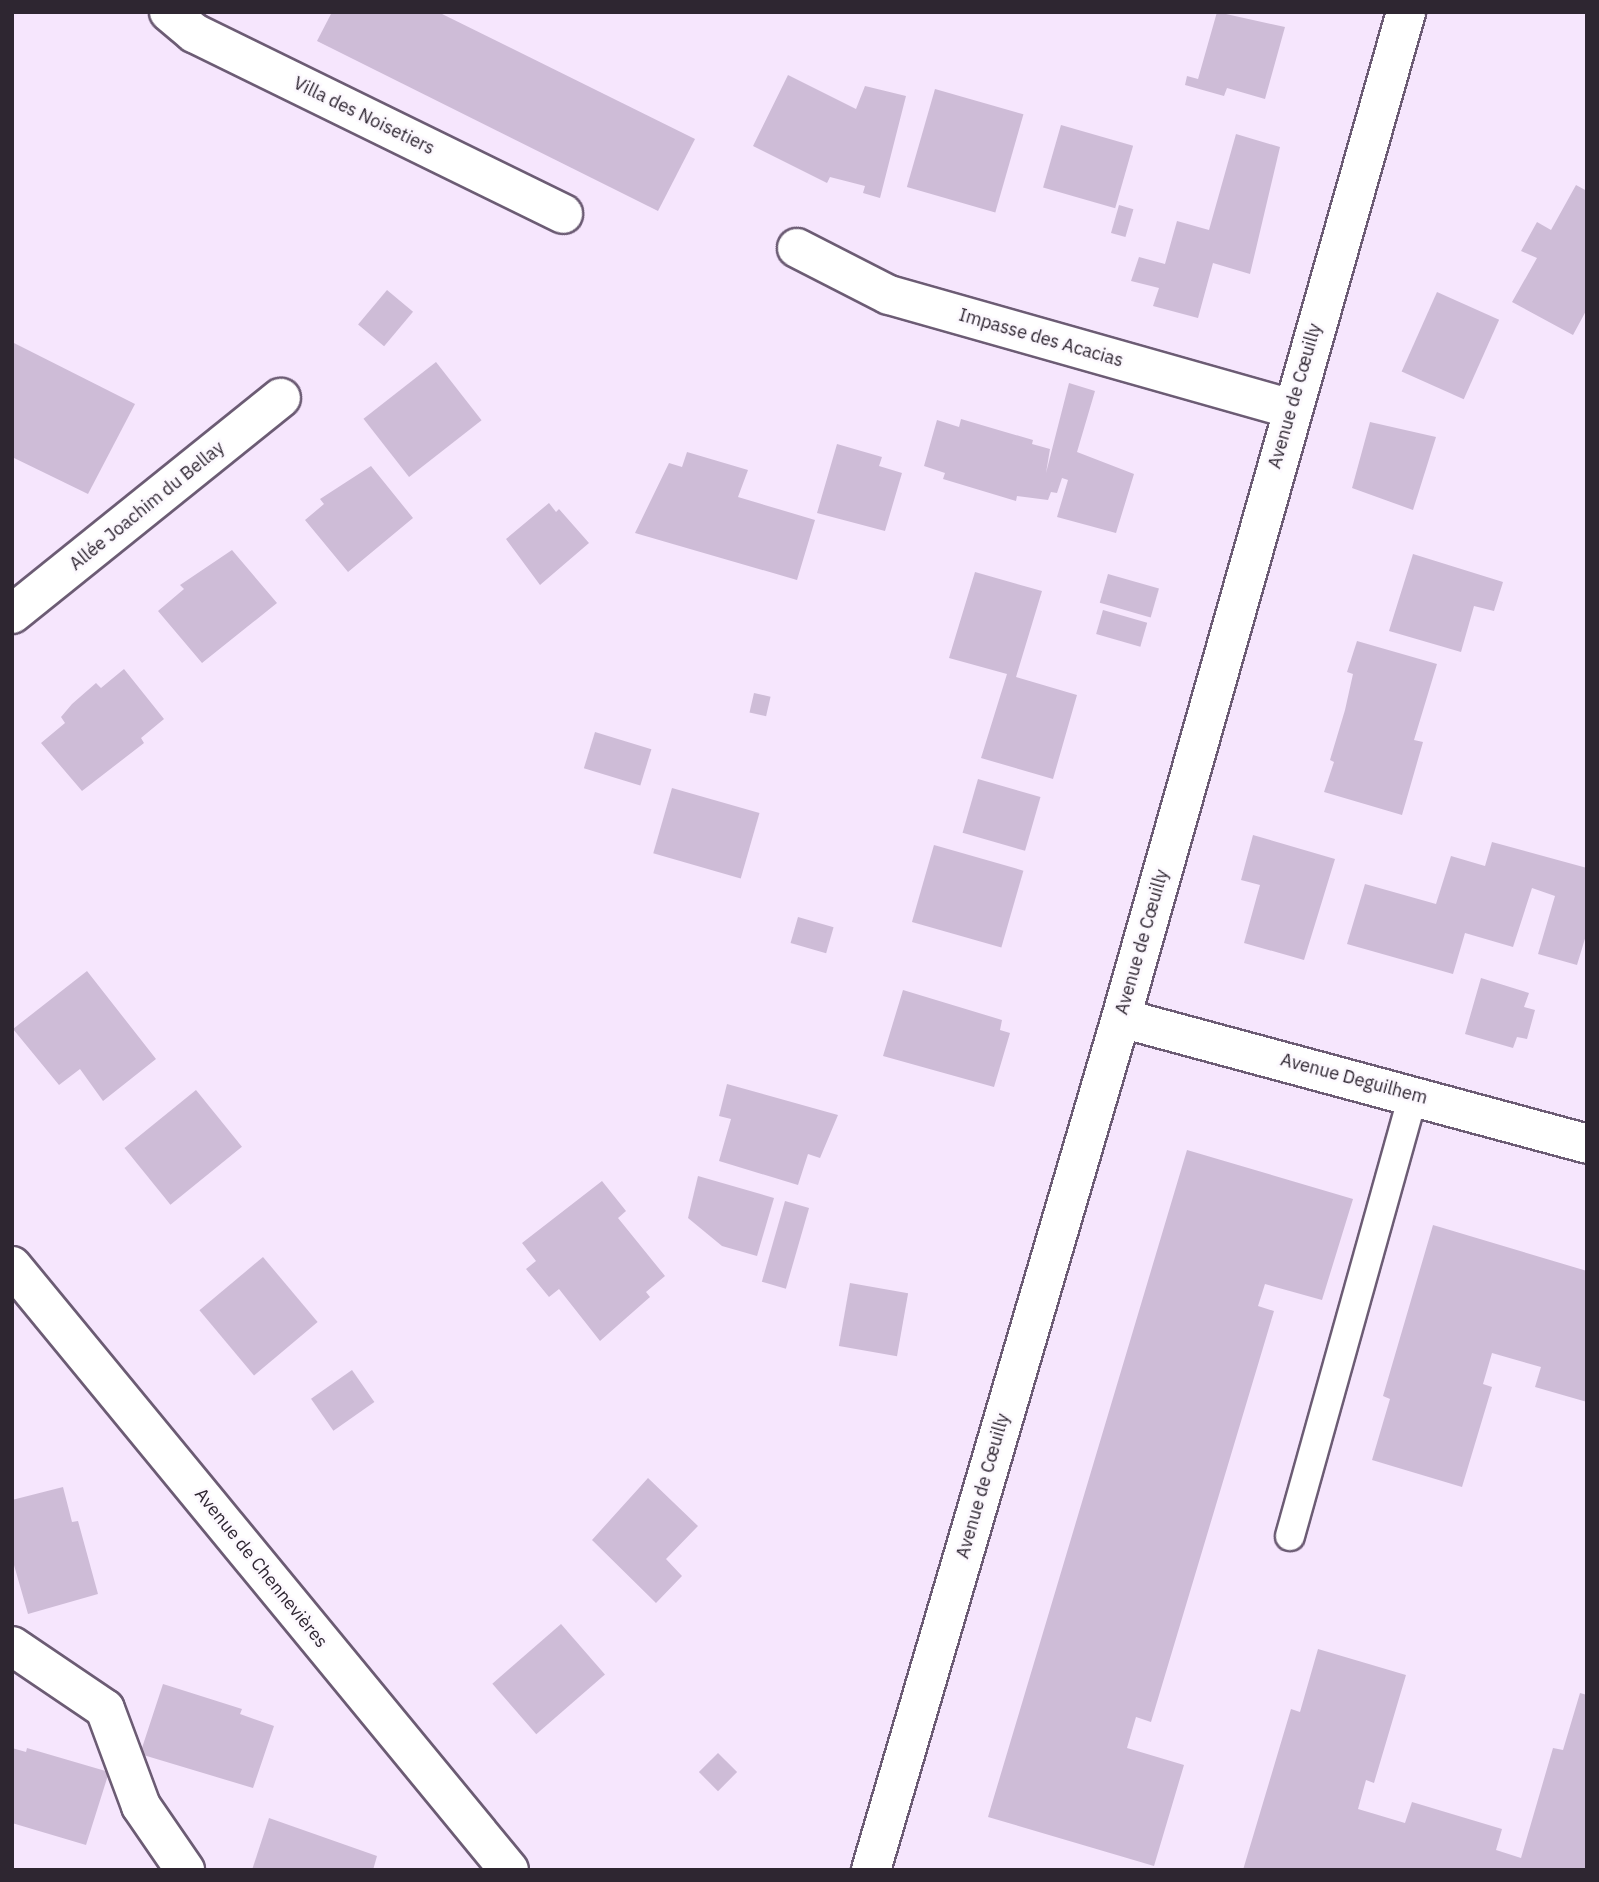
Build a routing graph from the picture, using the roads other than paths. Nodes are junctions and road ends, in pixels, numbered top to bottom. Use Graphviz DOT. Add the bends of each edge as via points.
graph roads {
  1 [pos="169,12"];
  2 [pos="1406,12"];
  3 [pos="563,214"];
  4 [pos="797,248"];
  5 [pos="281,398"];
  6 [pos="1292,409"];
  7 [pos="12,614"];
  8 [pos="1121,1018"];
  9 [pos="1413,1094"];
  10 [pos="1587,1144"];
  11 [pos="12,1266"];
  12 [pos="1290,1536"];
  13 [pos="12,1646"];
  14 [pos="489,1862"];
  15 [pos="185,1870"];
  16 [pos="871,1870"];
  1 -- 3 [label="street, Villa des Noisetiers" via="194,33"];
  2 -- 6 [label="street, Avenue de Cœuilly"];
  4 -- 6 [label="street, Impasse des Acacias" via="888,295"];
  5 -- 7 [label="street, Allée Joachim du Bellay"];
  6 -- 8 [label="street, Avenue de Cœuilly"];
  8 -- 9 [label="street, Avenue Deguilhem"];
  8 -- 16 [label="street, Avenue de Cœuilly"];
  9 -- 10 [label="street, Avenue Deguilhem"];
  9 -- 12 [label="lane"];
  11 -- 14 [label="street, Avenue de Chennevières"];
  13 -- 15 [label="street" via="105,1709 141,1806"];
}
